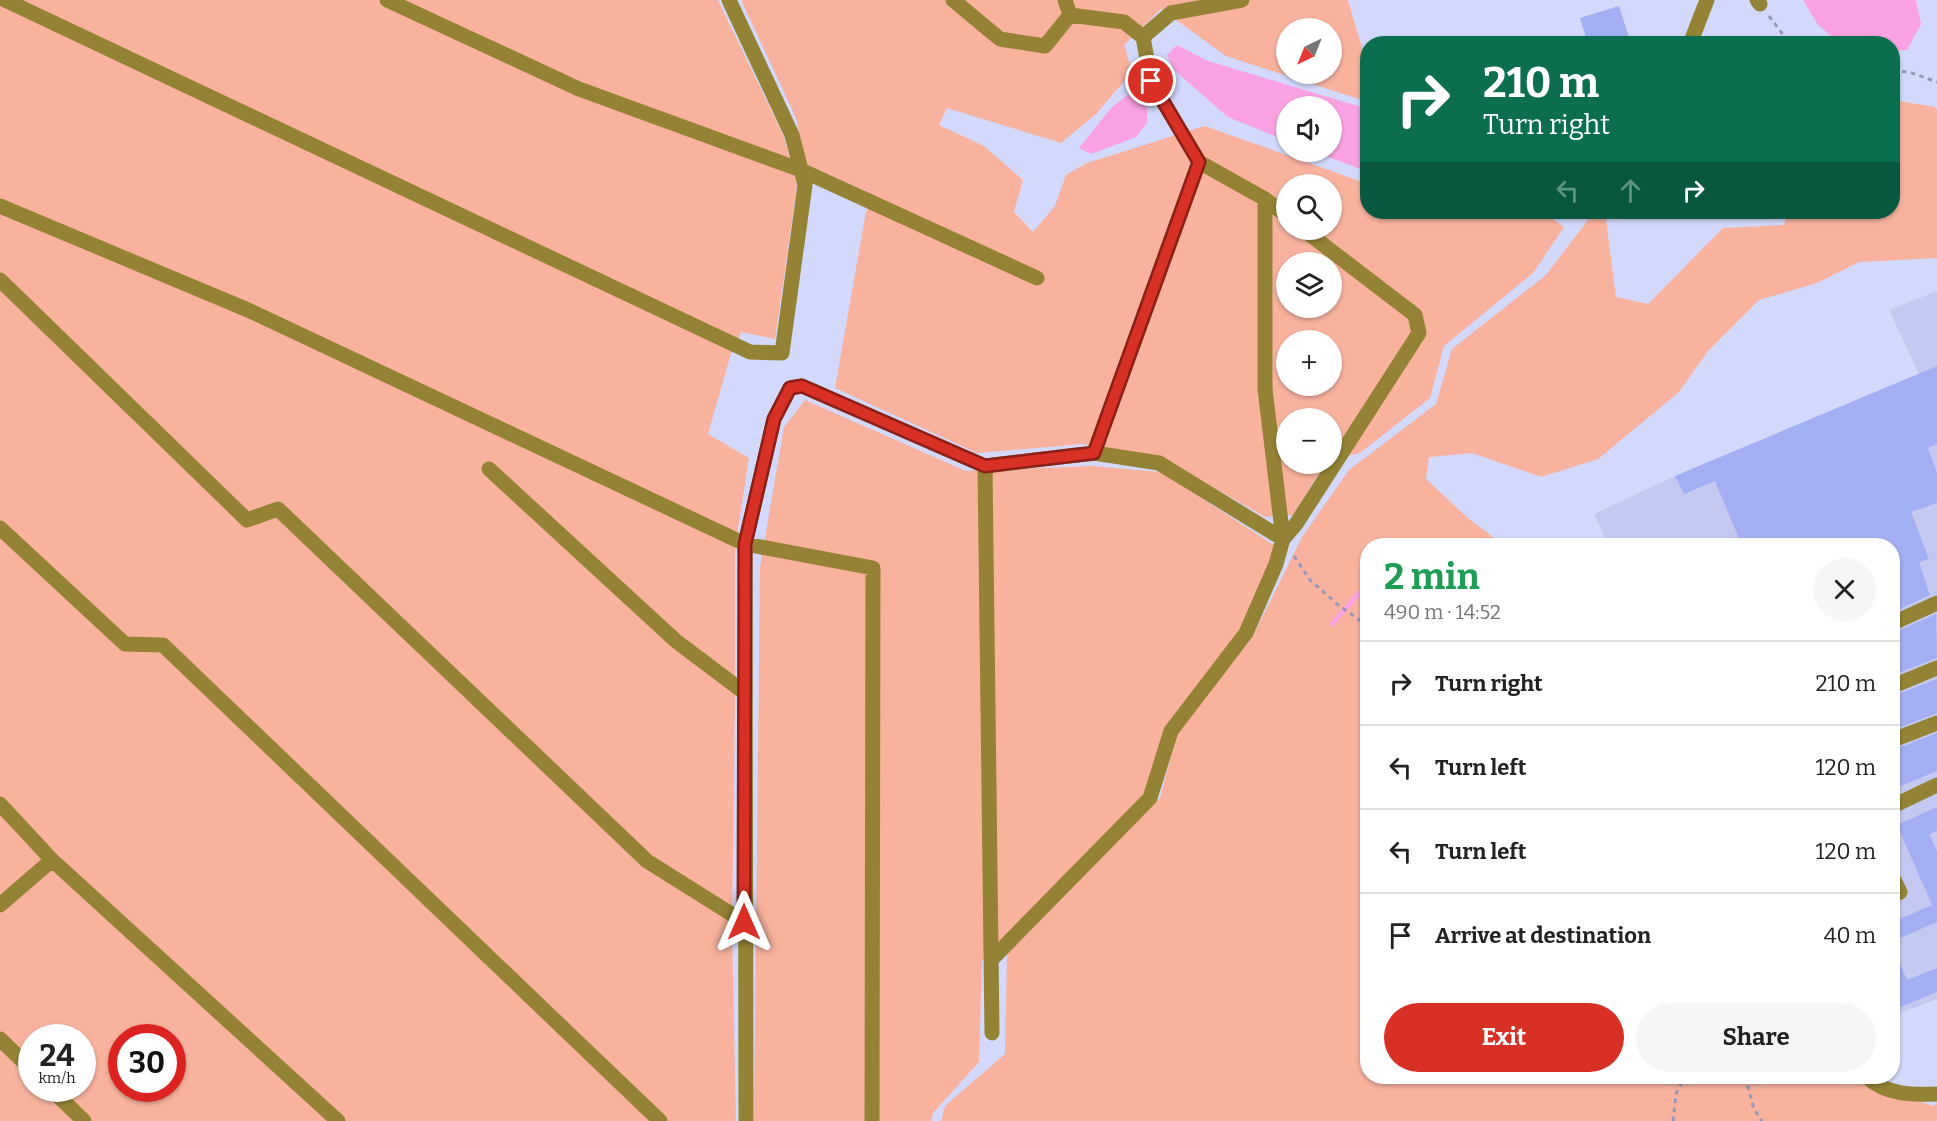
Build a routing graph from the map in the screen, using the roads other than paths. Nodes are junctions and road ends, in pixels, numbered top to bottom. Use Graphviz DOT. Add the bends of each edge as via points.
graph roads {
  1 [pos="5,0"];
  2 [pos="387,0"];
  3 [pos="729,0"];
  4 [pos="952,0"];
  5 [pos="1065,0"];
  6 [pos="1242,0"];
  7 [pos="1707,0"];
  8 [pos="1070,15"];
  9 [pos="1693,36"];
  10 [pos="1143,37"];
  11 [pos="1199,162"];
  12 [pos="801,170"];
  13 [pos="1265,199"];
  14 [pos="0,206"];
  15 [pos="1276,208"];
  16 [pos="1317,240"];
  17 [pos="1037,278"];
  18 [pos="0,280"];
  19 [pos="1094,453"];
  20 [pos="985,466"];
  21 [pos="489,468"];
  22 [pos="0,528"];
  23 [pos="1283,539"];
  24 [pos="745,544"];
  25 [pos="1937,603"];
  26 [pos="1900,620"];
  27 [pos="1937,668"];
  28 [pos="1900,683"];
  29 [pos="745,693"];
  30 [pos="1937,723"];
  31 [pos="1900,737"];
  32 [pos="1937,785"];
  33 [pos="1900,803"];
  34 [pos="0,804"];
  35 [pos="52,860"];
  36 [pos="0,905"];
  37 [pos="744,922"];
  38 [pos="991,960"];
  39 [pos="992,1033"];
  40 [pos="0,1039"];
  41 [pos="18,1056"];
  42 [pos="1876,1084"];
  43 [pos="1937,1094"];
  44 [pos="64,1102"];
  45 [pos="84,1121"];
  46 [pos="338,1121"];
  47 [pos="660,1121"];
  48 [pos="746,1121"];
  49 [pos="872,1121"];
  1 -- 12 [label="street" via="750,352 782,353 805,185"];
  2 -- 12 [label="street" via="579,89"];
  3 -- 12 [label="street" via="792,135"];
  4 -- 8 [label="street" via="1000,39 1045,46"];
  5 -- 8 [label="street"];
  6 -- 10 [label="street" via="1171,13"];
  7 -- 9 [label="street"];
  8 -- 10 [label="street" via="1124,22"];
  10 -- 11 [label="street" via="1151,81"];
  11 -- 13 [label="street"];
  11 -- 19 [label="street"];
  12 -- 17 [label="street"];
  13 -- 15 [label="street"];
  13 -- 23 [label="street" via="1265,389"];
  14 -- 24 [label="street" via="248,310"];
  16 -- 23 [label="street" via="1415,315 1419,333"];
  18 -- 37 [label="street" via="247,520 278,509 647,861"];
  19 -- 20 [label="street"];
  19 -- 23 [label="street" via="1160,463"];
  20 -- 24 [label="street" via="802,386 790,388 774,419"];
  20 -- 38 [label="street"];
  21 -- 29 [label="street" via="676,641"];
  22 -- 47 [label="street" via="124,644 163,645"];
  23 -- 38 [label="street" via="1246,633 1172,731 1150,798"];
  24 -- 29 [label="street"];
  24 -- 49 [label="street" via="873,568"];
  25 -- 26 [label="street"];
  27 -- 28 [label="street"];
  29 -- 37 [label="street"];
  30 -- 31 [label="street"];
  32 -- 33 [label="street"];
  34 -- 35 [label="street"];
  35 -- 36 [label="street"];
  35 -- 46 [label="street"];
  37 -- 48 [label="street"];
  38 -- 39 [label="street"];
  40 -- 41 [label="street"];
  42 -- 43 [label="street" via="1893,1092"];
  44 -- 45 [label="street"];
}
